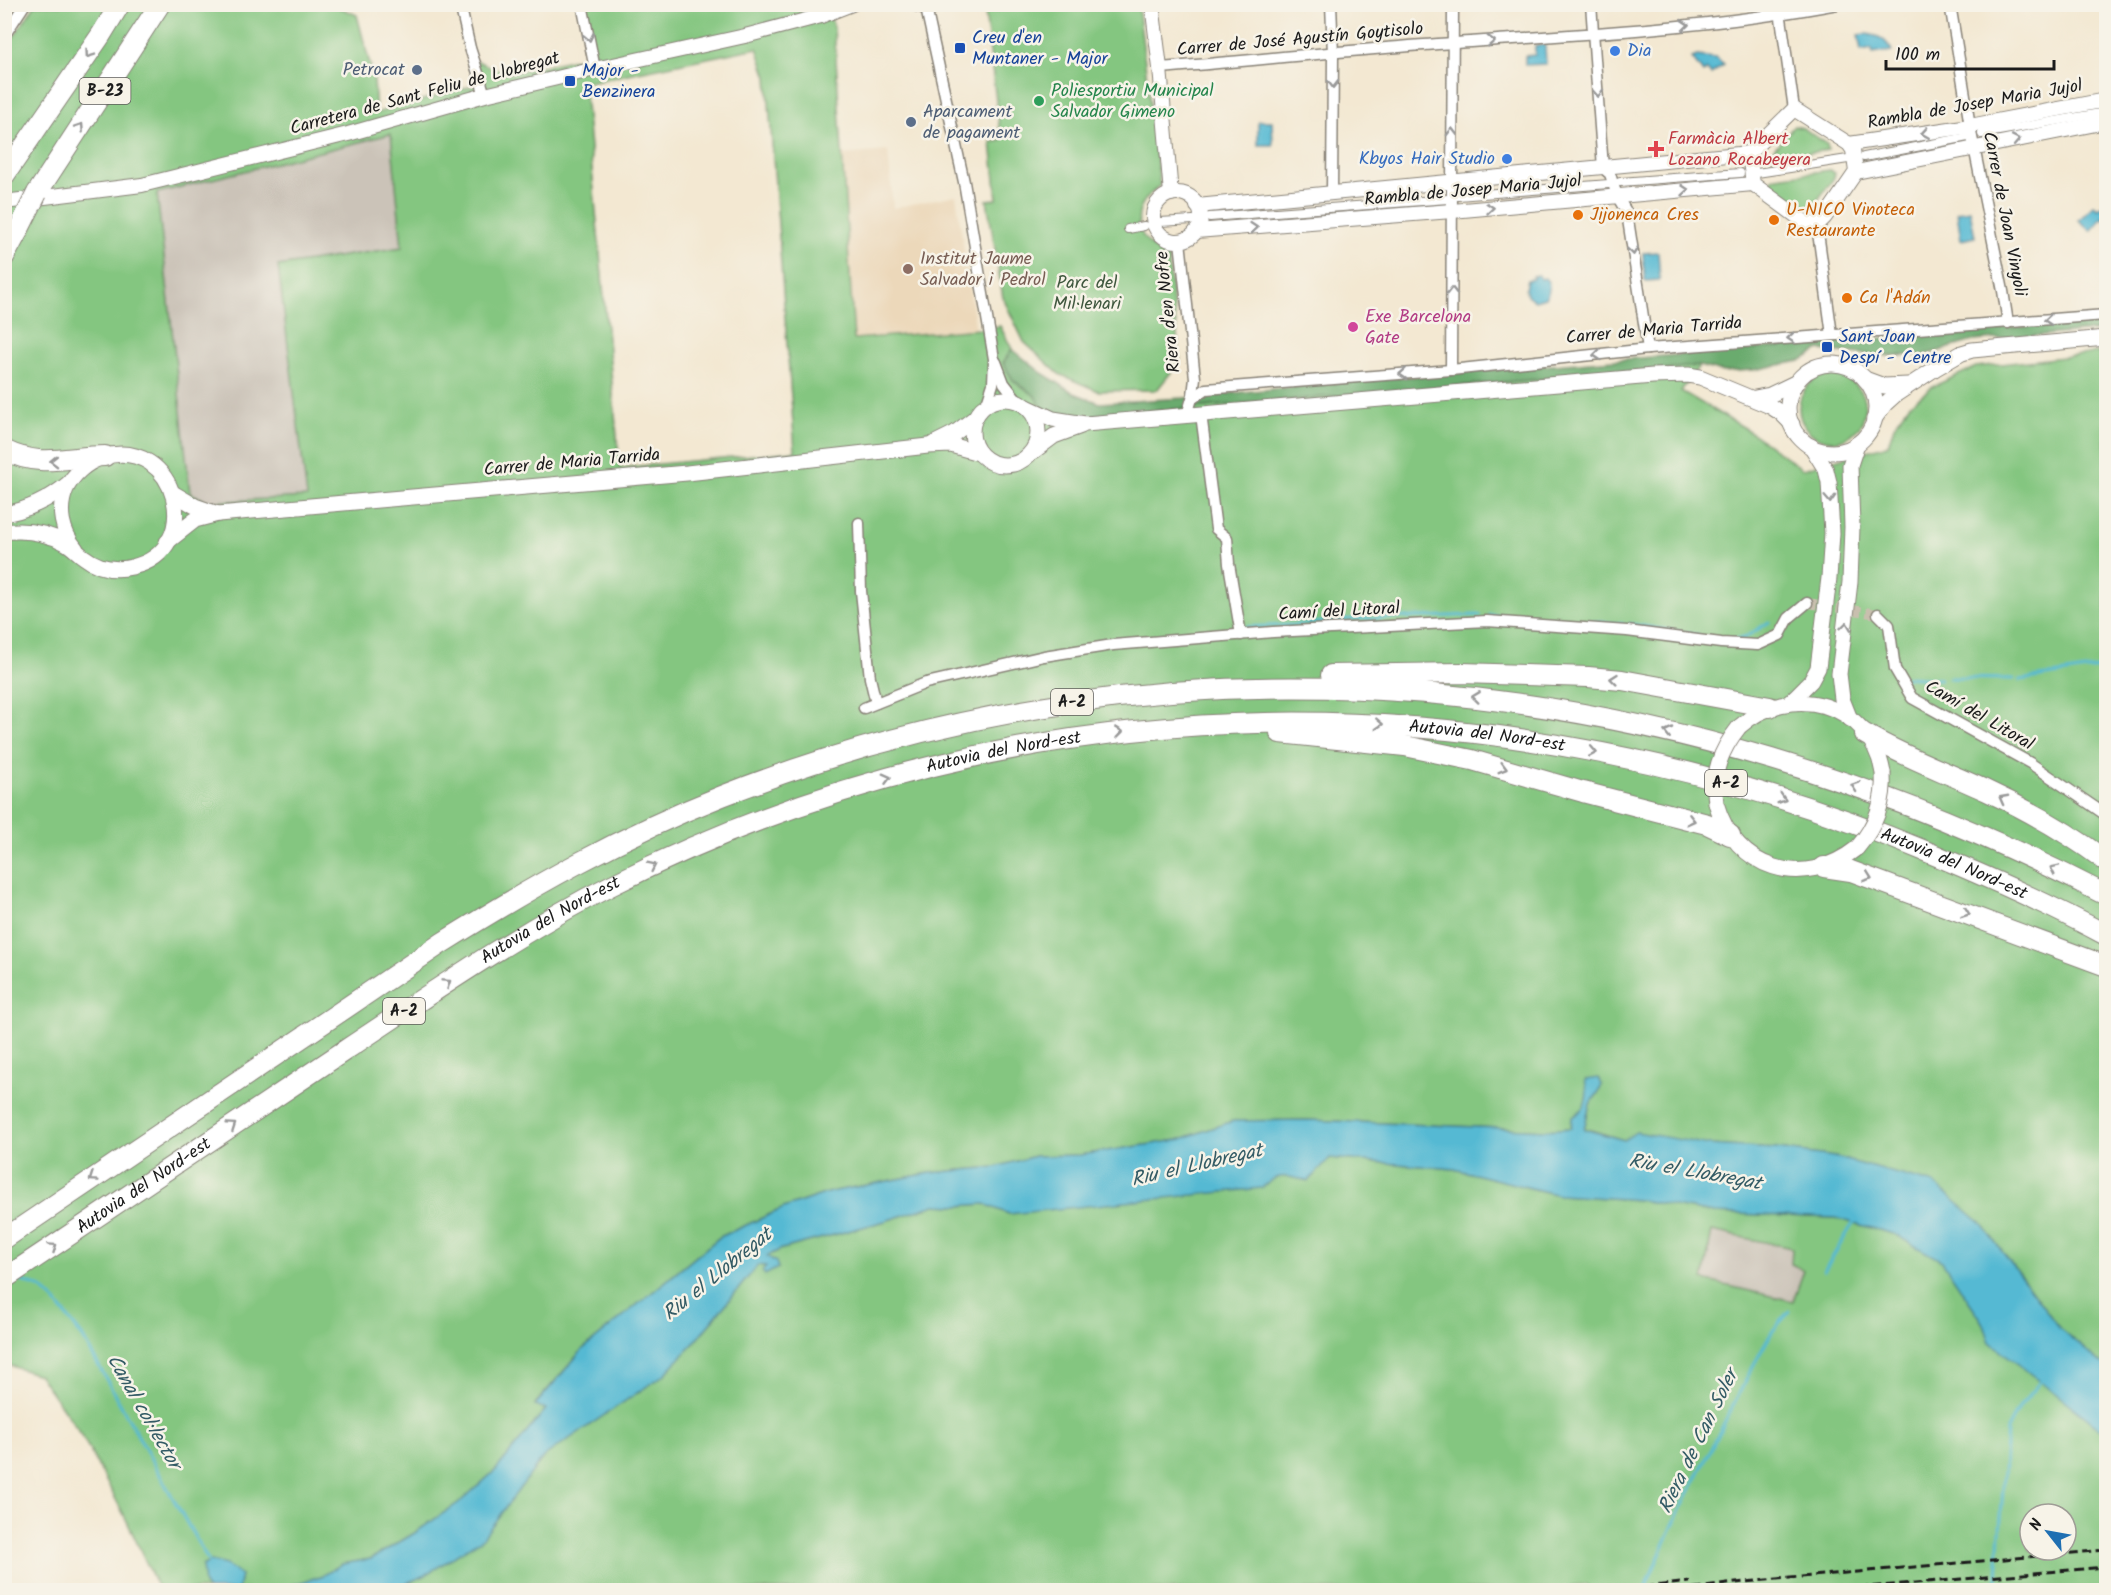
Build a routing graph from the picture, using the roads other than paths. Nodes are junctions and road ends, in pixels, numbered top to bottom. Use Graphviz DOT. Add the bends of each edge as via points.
graph roads {
  1 [pos="25,4"];
  2 [pos="120,4"];
  3 [pos="160,4"];
  4 [pos="460,4"];
  5 [pos="582,4"];
  6 [pos="852,4"];
  7 [pos="942,4"];
  8 [pos="1152,4"];
  9 [pos="1331,4"];
  10 [pos="1453,4"];
  11 [pos="1591,4"];
  12 [pos="1837,4"];
  13 [pos="1950,4"];
  14 [pos="921,6"];
  15 [pos="1780,10"];
  16 [pos="1593,34"];
  17 [pos="4,36"];
  18 [pos="1452,43"];
  19 [pos="1333,54"];
  20 [pos="1160,68"];
  21 [pos="595,69"];
  22 [pos="485,95"];
  23 [pos="2106,100"];
  24 [pos="1794,109"];
  25 [pos="2106,112"];
  26 [pos="2106,122"];
  27 [pos="1982,134"];
  28 [pos="1971,137"];
  29 [pos="1848,152"];
  30 [pos="1749,153"];
  31 [pos="1864,157"];
  32 [pos="1603,168"];
  33 [pos="8,171"];
  34 [pos="1856,172"];
  35 [pos="1740,173"];
  36 [pos="1755,178"];
  37 [pos="1452,182"];
  38 [pos="1615,187"];
  39 [pos="1171,194"];
  40 [pos="1332,194"];
  41 [pos="1458,196"];
  42 [pos="4,202"];
  43 [pos="1450,205"];
  44 [pos="1197,206"];
  45 [pos="1210,217"];
  46 [pos="1160,222"];
  47 [pos="1194,225"];
  48 [pos="1817,225"];
  49 [pos="1144,226"];
  50 [pos="1128,230"];
  51 [pos="12,232"];
  52 [pos="1180,241"];
  53 [pos="4,257"];
  54 [pos="2106,315"];
  55 [pos="2008,323"];
  56 [pos="1832,335"];
  57 [pos="2106,338"];
  58 [pos="1648,350"];
  59 [pos="994,359"];
  60 [pos="1451,370"];
  61 [pos="1195,378"];
  62 [pos="1865,379"];
  63 [pos="1797,382"];
  64 [pos="1908,385"];
  65 [pos="1206,389"];
  66 [pos="1755,398"];
  67 [pos="1192,399"];
  68 [pos="1022,404"];
  69 [pos="981,411"];
  70 [pos="1194,415"];
  71 [pos="1874,419"];
  72 [pos="1085,424"];
  73 [pos="1792,424"];
  74 [pos="1857,444"];
  75 [pos="928,446"];
  76 [pos="1811,446"];
  77 [pos="4,450"];
  78 [pos="979,453"];
  79 [pos="1032,453"];
  80 [pos="105,456"];
  81 [pos="69,483"];
  82 [pos="173,492"];
  83 [pos="4,514"];
  84 [pos="218,514"];
  85 [pos="859,523"];
  86 [pos="4,531"];
  87 [pos="167,542"];
  88 [pos="76,549"];
  89 [pos="1807,603"];
  90 [pos="1878,614"];
  91 [pos="1241,635"];
  92 [pos="1197,689"];
  93 [pos="1790,702"];
  94 [pos="876,703"];
  95 [pos="1770,707"];
  96 [pos="864,708"];
  97 [pos="1850,719"];
  98 [pos="1196,725"];
  99 [pos="1865,734"];
  100 [pos="2106,815"];
  101 [pos="1730,835"];
  102 [pos="2106,861"];
  103 [pos="1824,867"];
  104 [pos="2106,895"];
  105 [pos="2106,935"];
  106 [pos="2106,966"];
  107 [pos="4,1239"];
  108 [pos="4,1280"];
  1 -- 17 [label="street"];
  2 -- 33 [label="highway, B-23, one-way"];
  51 -- 3 [label="highway, B-23, one-way, bridge"];
  4 -- 22 [label="street"];
  5 -- 21 [label="street, one-way"];
  6 -- 21 [label="street, Carretera de Sant Feliu de Llobregat" via="745,36"];
  7 -- 14 [label="street"];
  8 -- 20 [label="street"];
  9 -- 19 [label="street"];
  10 -- 18 [label="street"];
  11 -- 16 [label="street"];
  12 -- 15 [label="street, Carrer de José Agustín Goytisolo"];
  13 -- 28 [label="street, Carrer de Joan Vinyoli"];
  14 -- 59 [label="street" via="964,182"];
  16 -- 15 [label="street, Carrer de José Agustín Goytisolo, one-way"];
  15 -- 24 [label="street"];
  18 -- 16 [label="street, Carrer de José Agustín Goytisolo, one-way"];
  16 -- 32 [label="street, one-way"];
  18 -- 19 [label="street, Carrer de José Agustín Goytisolo"];
  37 -- 18 [label="street, one-way"];
  19 -- 20 [label="street, Carrer de José Agustín Goytisolo"];
  19 -- 40 [label="street, one-way"];
  20 -- 39 [label="street"];
  21 -- 22 [label="street, Carretera de Sant Feliu de Llobregat"];
  22 -- 42 [label="street, Carretera de Sant Feliu de Llobregat" via="142,185"];
  23 -- 28 [label="street, Rambla de Josep Maria Jujol"];
  24 -- 29 [label="street, Rambla de Josep Maria Jujol"];
  24 -- 30 [label="street"];
  25 -- 27 [label="street, Rambla de Josep Maria Jujol"];
  28 -- 26 [label="street, Rambla de Josep Maria Jujol, one-way"];
  28 -- 29 [label="street, Rambla de Josep Maria Jujol, one-way"];
  28 -- 31 [label="street, Rambla de Josep Maria Jujol"];
  28 -- 34 [label="street, Rambla de Josep Maria Jujol"];
  28 -- 55 [label="street, Carrer de Joan Vinyoli"];
  29 -- 34 [label="street, Rambla de Josep Maria Jujol" via="1853,150"];
  29 -- 36 [label="street, Rambla de Josep Maria Jujol"];
  30 -- 32 [label="street, Rambla de Josep Maria Jujol"];
  30 -- 36 [label="street"];
  32 -- 37 [label="street, Rambla de Josep Maria Jujol"];
  32 -- 38 [label="street"];
  34 -- 48 [label="street"];
  35 -- 38 [label="street, Rambla de Josep Maria Jujol"];
  38 -- 36 [label="street, Rambla de Josep Maria Jujol, one-way"];
  36 -- 48 [label="street" via="1806,223"];
  37 -- 40 [label="street, Rambla de Josep Maria Jujol"];
  37 -- 43 [label="street"];
  38 -- 41 [label="street, Rambla de Josep Maria Jujol"];
  43 -- 38 [label="street, Rambla de Josep Maria Jujol, one-way"];
  38 -- 58 [label="street, one-way" via="1628,213"];
  39 -- 44 [label="street" via="1186,195"];
  39 -- 52 [label="street" via="1155,207 1153,222 1162,236"];
  40 -- 44 [label="street, Rambla de Josep Maria Jujol"];
  43 -- 45 [label="street, Rambla de Josep Maria Jujol"];
  47 -- 43 [label="street, Rambla de Josep Maria Jujol, one-way"];
  60 -- 43 [label="street, one-way"];
  44 -- 47 [label="street" via="1201,217"];
  46 -- 47 [label="street, Rambla de Josep Maria Jujol"];
  47 -- 52 [label="street" via="1187,238"];
  48 -- 56 [label="street"];
  49 -- 50 [label="street"];
  51 -- 53 [label="highway"];
  52 -- 61 [label="street, Riera d'en Nofre"];
  54 -- 55 [label="street, Carrer de Maria Tarrida, one-way"];
  55 -- 56 [label="street, Carrer de Maria Tarrida"];
  56 -- 58 [label="street, Carrer de Maria Tarrida, one-way"];
  57 -- 64 [label="main road" via="1972,350"];
  58 -- 60 [label="street, Carrer de Maria Tarrida, one-way"];
  59 -- 68 [label="street" via="1006,386"];
  59 -- 69 [label="street" via="993,384"];
  60 -- 65 [label="street, Carrer de Maria Tarrida, one-way"];
  61 -- 65 [label="street"];
  61 -- 67 [label="street, Riera d'en Nofre"];
  62 -- 63 [label="main road" via="1852,369 1832,364 1813,368"];
  62 -- 64 [label="main road" via="1884,386"];
  62 -- 71 [label="main road" via="1875,398"];
  63 -- 66 [label="main road"];
  63 -- 73 [label="main road" via="1789,402"];
  64 -- 71 [label="main road"];
  65 -- 67 [label="street"];
  66 -- 70 [label="main road" via="1700,377 1674,375"];
  66 -- 73 [label="main road" via="1776,409"];
  67 -- 70 [label="street, Riera d'en Nofre"];
  68 -- 69 [label="main road" via="1002,399"];
  68 -- 72 [label="main road" via="1053,419"];
  68 -- 79 [label="main road" via="1035,417 1038,429"];
  69 -- 75 [label="main road, Carrer de Maria Tarrida" via="955,433"];
  69 -- 78 [label="main road" via="972,436"];
  70 -- 72 [label="main road"];
  70 -- 91 [label="street" via="1216,530 1227,538"];
  71 -- 74 [label="main road"];
  72 -- 79 [label="main road" via="1054,436"];
  73 -- 76 [label="main road" via="1799,437"];
  74 -- 76 [label="main road" via="1834,451"];
  97 -- 74 [label="main road, one-way" via="1839,690 1839,674 1850,571 1850,465"];
  75 -- 78 [label="main road, Carrer de Maria Tarrida" via="951,446"];
  75 -- 84 [label="main road, Carrer de Maria Tarrida" via="687,473"];
  76 -- 93 [label="main road, one-way" via="1829,482 1830,578 1818,668"];
  80 -- 77 [label="highway, one-way" via="42,461"];
  78 -- 79 [label="main road" via="991,463 1006,466"];
  80 -- 81 [label="main road" via="87,464"];
  80 -- 82 [label="main road" via="126,455 146,461 162,474"];
  81 -- 83 [label="main road" via="48,499"];
  81 -- 88 [label="main road" via="62,517 66,534"];
  82 -- 84 [label="main road"];
  82 -- 87 [label="main road" via="176,518"];
  84 -- 87 [label="main road" via="195,520"];
  85 -- 94 [label="street" via="861,591"];
  86 -- 88 [label="main road" via="44,534"];
  87 -- 88 [label="main road" via="146,562 123,569 100,566"];
  89 -- 91 [label="street, Camí del Litoral" via="1790,618 1780,635 1758,645 1487,621"];
  90 -- 100 [label="street, Camí del Litoral" via="1889,625 1895,669 1912,698 2030,763"];
  91 -- 94 [label="street, Camí del Litoral" via="1113,645 1044,656 926,683"];
  95 -- 92 [label="highway, one-way" via="1622,680 1554,675 1331,675"];
  104 -- 92 [label="highway, Autovia del Nord-est / A-2, one-way" via="2004,844 1868,790 1707,741 1596,715 1392,689"];
  92 -- 107 [label="highway, Autovia del Nord-est / A-2, one-way" via="1075,701 934,729 770,778 634,835 549,878 442,943"];
  93 -- 95 [label="main road"];
  93 -- 97 [label="main road" via="1819,704"];
  94 -- 96 [label="street, Camí del Litoral"];
  95 -- 101 [label="main road, bridge" via="1739,727 1718,764 1716,803"];
  97 -- 99 [label="main road"];
  98 -- 101 [label="highway, one-way" via="1438,752 1700,822"];
  98 -- 105 [label="highway, Autovia del Nord-est / A-2, one-way" via="1334,722 1439,729 1528,740 1670,768 1750,789 1883,833 1991,878"];
  108 -- 98 [label="highway, Autovia del Nord-est / A-2, one-way" via="479,961 661,861 819,798 941,763 1059,740"];
  102 -- 99 [label="highway, one-way" via="1990,792"];
  99 -- 103 [label="main road, bridge" via="1883,773 1880,810 1857,848"];
  101 -- 103 [label="main road" via="1753,856 1779,868"];
  103 -- 106 [label="highway, one-way" via="1851,871"];
}
